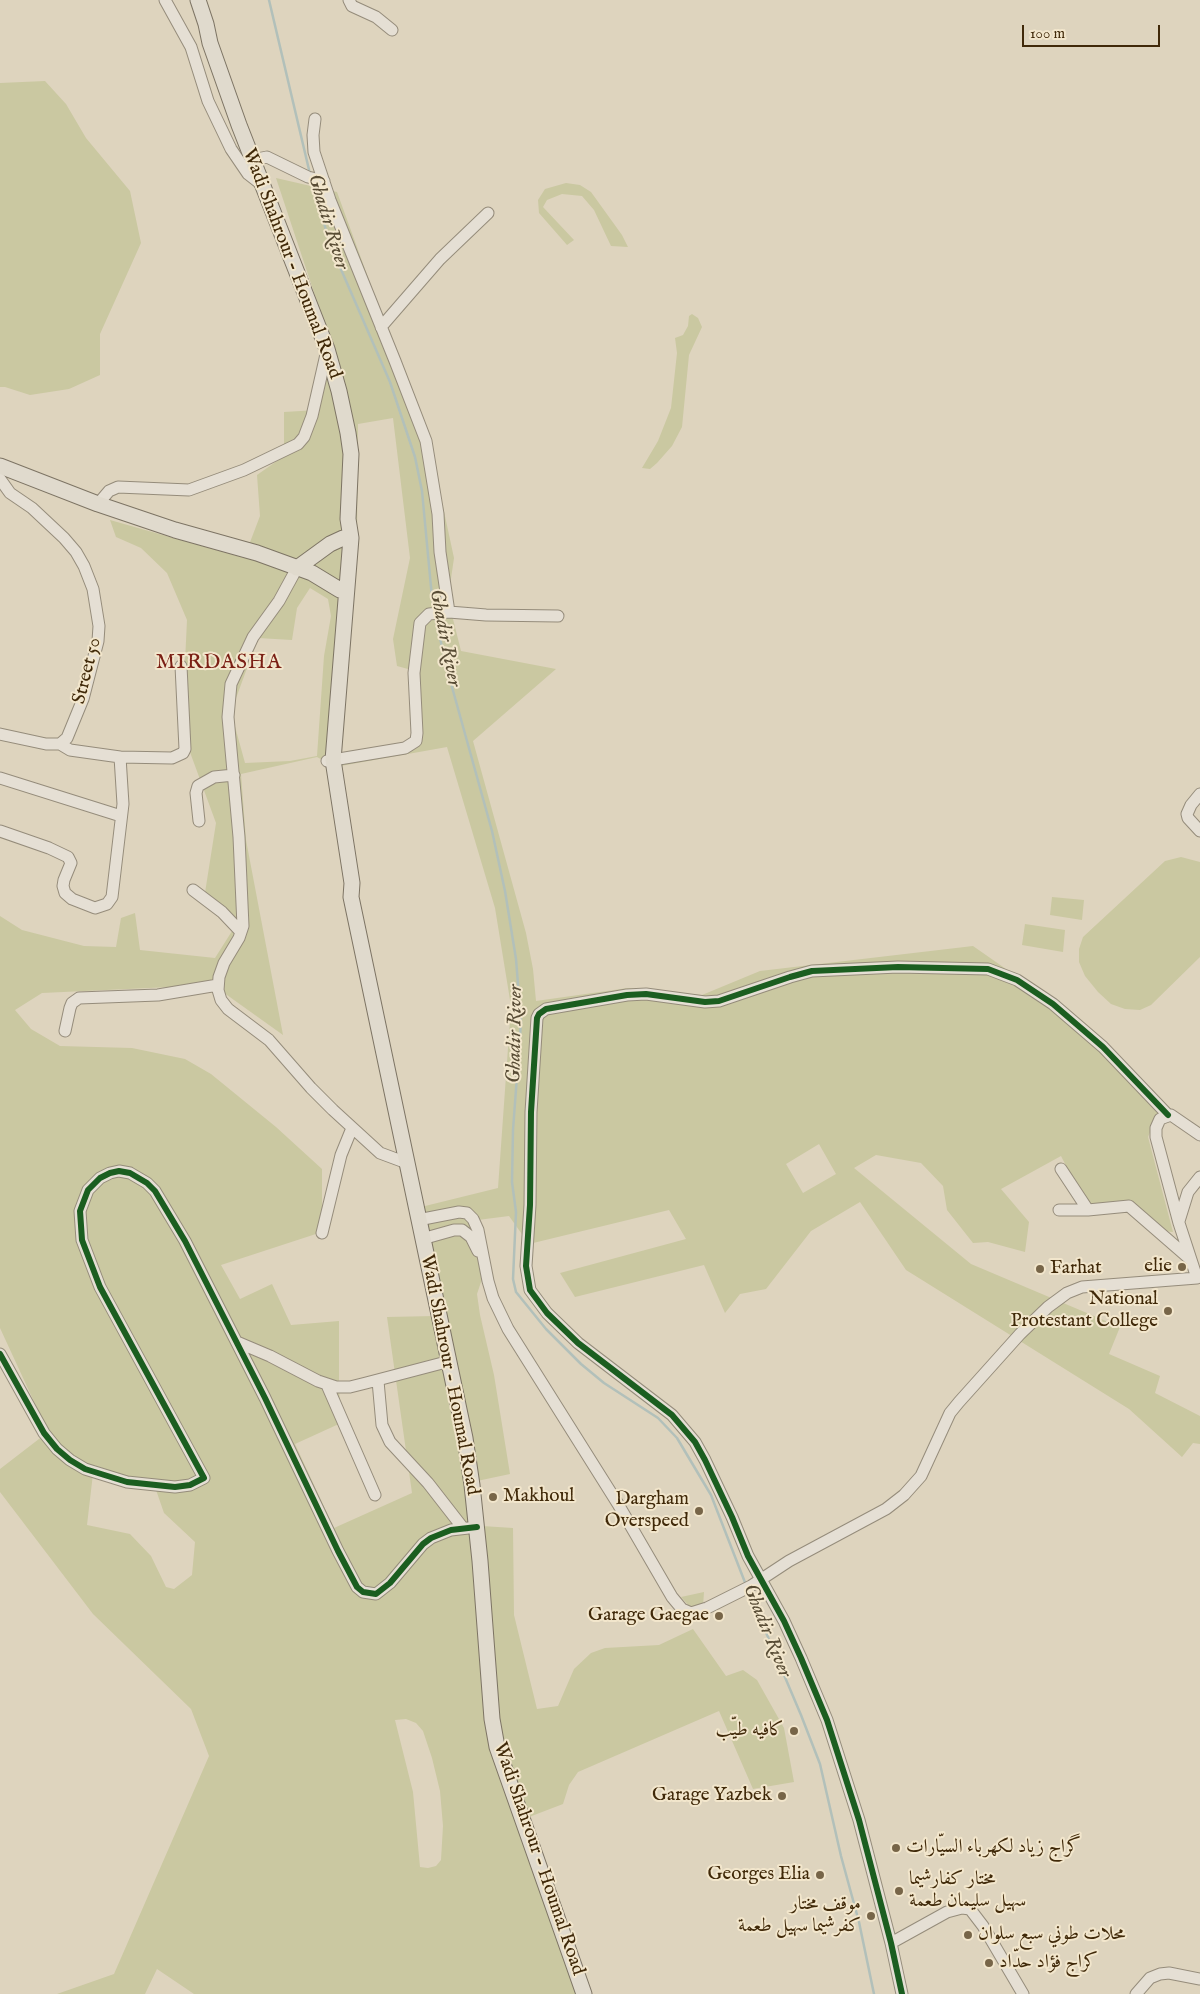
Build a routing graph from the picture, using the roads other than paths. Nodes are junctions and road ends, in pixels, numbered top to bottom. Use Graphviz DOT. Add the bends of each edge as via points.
graph roads {
  1 [pos="164,0"];
  2 [pos="191,0"];
  3 [pos="198,0"];
  4 [pos="349,0"];
  5 [pos="392,30"];
  6 [pos="210,44"];
  7 [pos="315,120"];
  8 [pos="252,160"];
  9 [pos="322,181"];
  10 [pos="263,186"];
  11 [pos="488,213"];
  12 [pos="381,327"];
  13 [pos="327,349"];
  14 [pos="0,466"];
  15 [pos="21,475"];
  16 [pos="0,479"];
  17 [pos="10,493"];
  18 [pos="98,504"];
  19 [pos="347,538"];
  20 [pos="297,568"];
  21 [pos="340,590"];
  22 [pos="446,612"];
  23 [pos="558,616"];
  24 [pos="340,618"];
  25 [pos="181,666"];
  26 [pos="0,734"];
  27 [pos="60,744"];
  28 [pos="120,757"];
  29 [pos="329,761"];
  30 [pos="234,776"];
  31 [pos="0,778"];
  32 [pos="1200,794"];
  33 [pos="120,816"];
  34 [pos="199,821"];
  35 [pos="0,831"];
  36 [pos="1200,831"];
  37 [pos="192,890"];
  38 [pos="241,932"];
  39 [pos="218,985"];
  40 [pos="65,1031"];
  41 [pos="1168,1115"];
  42 [pos="352,1128"];
  43 [pos="1200,1135"];
  44 [pos="407,1163"];
  45 [pos="1062,1169"];
  46 [pos="1200,1177"];
  47 [pos="1170,1187"];
  48 [pos="1188,1192"];
  49 [pos="1059,1210"];
  50 [pos="1088,1210"];
  51 [pos="418,1220"];
  52 [pos="1178,1223"];
  53 [pos="322,1233"];
  54 [pos="422,1238"];
  55 [pos="1190,1259"];
  56 [pos="483,1260"];
  57 [pos="1199,1282"];
  58 [pos="237,1342"];
  59 [pos="0,1354"];
  60 [pos="450,1361"];
  61 [pos="378,1380"];
  62 [pos="328,1385"];
  63 [pos="376,1495"];
  64 [pos="470,1527"];
  65 [pos="756,1583"];
  66 [pos="891,1943"];
  67 [pos="1200,1979"];
  68 [pos="584,1994"];
  69 [pos="902,1994"];
  70 [pos="1023,1994"];
  71 [pos="1136,1994"];
  1 -- 10 [label="street" via="191,47 208,101 231,149 248,174"];
  2 -- 6 [label="main road, Wadi Shahrour - Houmal Road"];
  3 -- 6 [label="main road, Wadi Shahrour - Houmal Road"];
  4 -- 5 [label="street" via="352,6 376,17"];
  6 -- 8 [label="main road, Wadi Shahrour - Houmal Road"];
  7 -- 9 [label="street" via="314,152"];
  8 -- 9 [label="street" via="267,157"];
  8 -- 10 [label="main road, Wadi Shahrour - Houmal Road"];
  9 -- 12 [label="street"];
  10 -- 13 [label="main road, Wadi Shahrour - Houmal Road"];
  11 -- 12 [label="street" via="440,259"];
  12 -- 22 [label="street" via="430,455"];
  13 -- 18 [label="street" via="312,416 298,444 244,470 189,490 118,488 109,491"];
  13 -- 19 [label="main road, Wadi Shahrour - Houmal Road" via="351,454"];
  14 -- 15 [label="main road"];
  15 -- 17 [label="street"];
  15 -- 18 [label="main road"];
  16 -- 17 [label="street, Street 50"];
  17 -- 27 [label="street, Street 50" via="32,508 76,552 93,589 98,611 98,641 83,699 69,735"];
  18 -- 20 [label="main road"];
  19 -- 20 [label="main road" via="318,551"];
  19 -- 21 [label="main road, Wadi Shahrour - Houmal Road"];
  19 -- 24 [label="main road, Wadi Shahrour - Houmal Road"];
  20 -- 21 [label="main road"];
  20 -- 30 [label="street" via="279,601 253,637 231,684 228,717"];
  21 -- 24 [label="main road, Wadi Shahrour - Houmal Road"];
  22 -- 23 [label="street"];
  22 -- 29 [label="street" via="429,614 420,623 414,673 416,740 405,748"];
  24 -- 29 [label="main road, Wadi Shahrour - Houmal Road"];
  25 -- 28 [label="street" via="183,753 172,758"];
  26 -- 27 [label="street" via="41,744"];
  27 -- 28 [label="street" via="70,750"];
  28 -- 33 [label="street" via="123,804"];
  29 -- 44 [label="main road, Wadi Shahrour - Houmal Road" via="327,790 352,883 351,897"];
  30 -- 34 [label="street" via="214,777 198,786"];
  30 -- 38 [label="street"];
  31 -- 33 [label="street"];
  32 -- 36 [label="street" via="1187,814"];
  33 -- 35 [label="street" via="112,897 107,904 95,908 72,900 65,893 64,880 72,863 68,857"];
  37 -- 38 [label="street" via="222,912"];
  38 -- 39 [label="street" via="224,962"];
  39 -- 40 [label="street" via="158,995 79,998 70,1008"];
  39 -- 42 [label="street" via="221,1000 228,1009 269,1040"];
  41 -- 43 [label="street" via="1174,1115"];
  41 -- 47 [label="street" via="1157,1123 1155,1132"];
  41 -- 65 [label="street" via="1103,1047 1053,1004 1017,980 988,969 898,966 812,971 719,1001 627,995 546,1009 539,1014 531,1112 526,1266 530,1290 547,1313 578,1343 672,1414 684,1428 716,1480"];
  42 -- 44 [label="street" via="380,1153"];
  42 -- 53 [label="street" via="341,1155"];
  44 -- 51 [label="main road, Wadi Shahrour - Houmal Road"];
  45 -- 50 [label="street"];
  46 -- 48 [label="street"];
  47 -- 48 [label="street" via="1180,1194"];
  47 -- 52 [label="street"];
  48 -- 52 [label="street"];
  49 -- 50 [label="street"];
  50 -- 55 [label="street" via="1129,1206"];
  51 -- 54 [label="main road, Wadi Shahrour - Houmal Road"];
  51 -- 56 [label="street" via="466,1213 478,1230"];
  52 -- 55 [label="street"];
  54 -- 56 [label="street" via="462,1230 471,1237"];
  54 -- 60 [label="main road, Wadi Shahrour - Houmal Road"];
  55 -- 57 [label="street"];
  56 -- 65 [label="street" via="493,1298 508,1329 677,1604 687,1613 696,1613"];
  57 -- 65 [label="street" via="1082,1287 1067,1293 1020,1334 954,1407 921,1476 904,1496"];
  58 -- 59 [label="street" via="185,1241 155,1192 136,1176 119,1171 100,1178 88,1190 80,1211 82,1240 100,1287 204,1478 190,1485 175,1487 127,1482 85,1469 70,1460 44,1433"];
  58 -- 62 [label="street"];
  58 -- 64 [label="street" via="351,1578 363,1592 376,1594 383,1590 431,1538"];
  60 -- 61 [label="street"];
  60 -- 64 [label="main road, Wadi Shahrour - Houmal Road" via="465,1438"];
  61 -- 62 [label="street" via="350,1387"];
  61 -- 64 [label="street" via="382,1425 390,1442"];
  62 -- 63 [label="street"];
  64 -- 68 [label="main road, Wadi Shahrour - Houmal Road" via="497,1747"];
  65 -- 66 [label="street" via="784,1621 835,1743"];
  66 -- 69 [label="street"];
  66 -- 70 [label="street" via="947,1912 970,1909"];
  67 -- 71 [label="street" via="1160,1974 1150,1978"];
}
